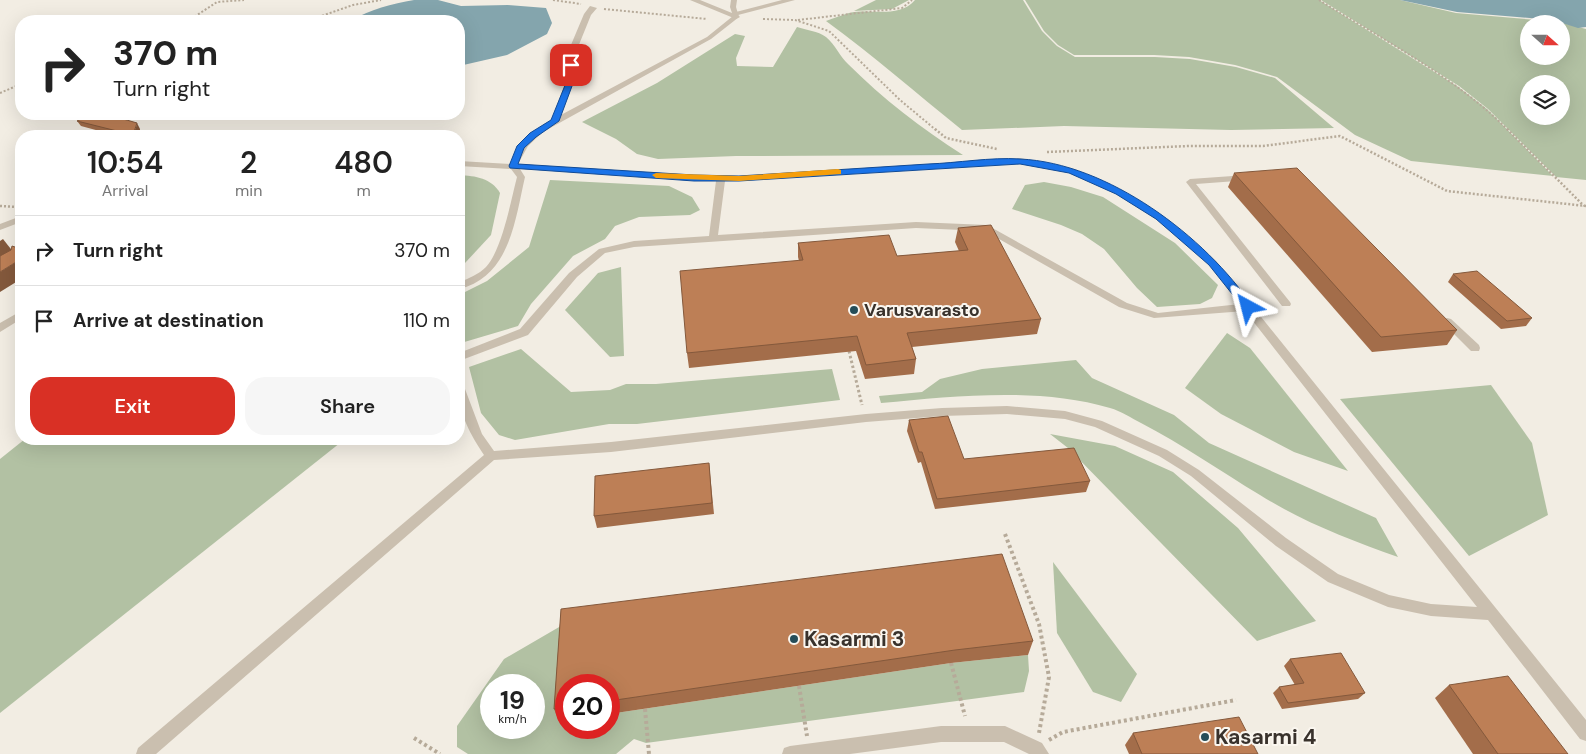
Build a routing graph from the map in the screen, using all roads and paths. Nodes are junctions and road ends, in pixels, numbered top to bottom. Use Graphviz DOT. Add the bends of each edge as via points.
graph roads {
  1 [pos="244,0"];
  2 [pos="381,0"];
  3 [pos="553,0"];
  4 [pos="694,0"];
  5 [pos="734,0"];
  6 [pos="791,0"];
  7 [pos="912,0"];
  8 [pos="1319,0"];
  9 [pos="593,8"];
  10 [pos="197,15"];
  11 [pos="324,15"];
  12 [pos="734,17"];
  13 [pos="795,20"];
  14 [pos="773,22"];
  15 [pos="15,87"];
  16 [pos="0,93"];
  17 [pos="555,121"];
  18 [pos="106,126"];
  19 [pos="100,130"];
  20 [pos="1045,152"];
  21 [pos="1020,161"];
  22 [pos="465,163"];
  23 [pos="513,166"];
  24 [pos="1259,177"];
  25 [pos="721,178"];
  26 [pos="0,206"];
  27 [pos="1585,206"];
  28 [pos="15,207"];
  29 [pos="15,221"];
  30 [pos="0,227"];
  31 [pos="713,239"];
  32 [pos="465,284"];
  33 [pos="1286,304"];
  34 [pos="1248,307"];
  35 [pos="1440,313"];
  36 [pos="15,318"];
  37 [pos="0,328"];
  38 [pos="1475,348"];
  39 [pos="849,352"];
  40 [pos="465,355"];
  41 [pos="465,404"];
  42 [pos="866,418"];
  43 [pos="491,456"];
  44 [pos="1005,534"];
  45 [pos="1491,614"];
  46 [pos="951,663"];
  47 [pos="799,686"];
  48 [pos="1236,700"];
  49 [pos="645,709"];
  50 [pos="1586,733"];
  51 [pos="970,734"];
  52 [pos="414,738"];
  53 [pos="1038,751"];
  54 [pos="809,752"];
  55 [pos="144,754"];
  56 [pos="440,754"];
  57 [pos="649,754"];
  58 [pos="790,754"];
  1 -- 10 [label="path" via="217,2"];
  2 -- 11 [label="path"];
  3 -- 9 [label="path" via="576,2"];
  4 -- 12 [label="street"];
  5 -- 12 [label="lane"];
  6 -- 12 [label="street"];
  7 -- 13 [label="path" via="902,8"];
  8 -- 27 [label="path" via="1445,78 1490,112"];
  9 -- 12 [label="path" via="638,14"];
  9 -- 17 [label="street" via="572,52 571,78"];
  12 -- 13 [label="path"];
  12 -- 17 [label="lane" via="709,38"];
  13 -- 14 [label="path"];
  13 -- 21 [label="path" via="829,31 900,100 946,138 1017,153"];
  15 -- 16 [label="path"];
  17 -- 23 [label="lane" via="520,148"];
  18 -- 19 [label="path"];
  20 -- 27 [label="path" via="1263,146 1340,136 1447,192"];
  21 -- 25 [label="lane"];
  21 -- 34 [label="lane" via="1072,171 1119,192 1159,217 1213,263"];
  22 -- 23 [label="lane"];
  23 -- 25 [label="lane"];
  23 -- 32 [label="lane" via="521,177 494,264"];
  24 -- 33 [label="lane" via="1190,182"];
  25 -- 31 [label="lane"];
  26 -- 28 [label="path"];
  29 -- 30 [label="lane"];
  31 -- 34 [label="lane" via="916,225 987,228 1122,305 1158,316"];
  31 -- 40 [label="lane" via="634,244 602,251 573,275 524,332"];
  34 -- 45 [label="lane"];
  35 -- 38 [label="lane"];
  36 -- 37 [label="lane"];
  39 -- 42 [label="path"];
  41 -- 43 [label="lane" via="477,435"];
  42 -- 43 [label="lane" via="611,447"];
  42 -- 45 [label="lane" via="1007,410 1065,415 1098,424 1164,453 1195,473 1281,542 1333,578 1397,603 1431,610"];
  43 -- 55 [label="lane"];
  44 -- 53 [label="path" via="1039,624 1050,677"];
  45 -- 50 [label="lane"];
  46 -- 51 [label="path"];
  47 -- 54 [label="path"];
  48 -- 53 [label="path" via="1063,732"];
  49 -- 57 [label="path"];
  51 -- 53 [label="lane" via="1005,734"];
  51 -- 54 [label="lane" via="941,734"];
  52 -- 56 [label="path"];
  54 -- 58 [label="lane"];
}
